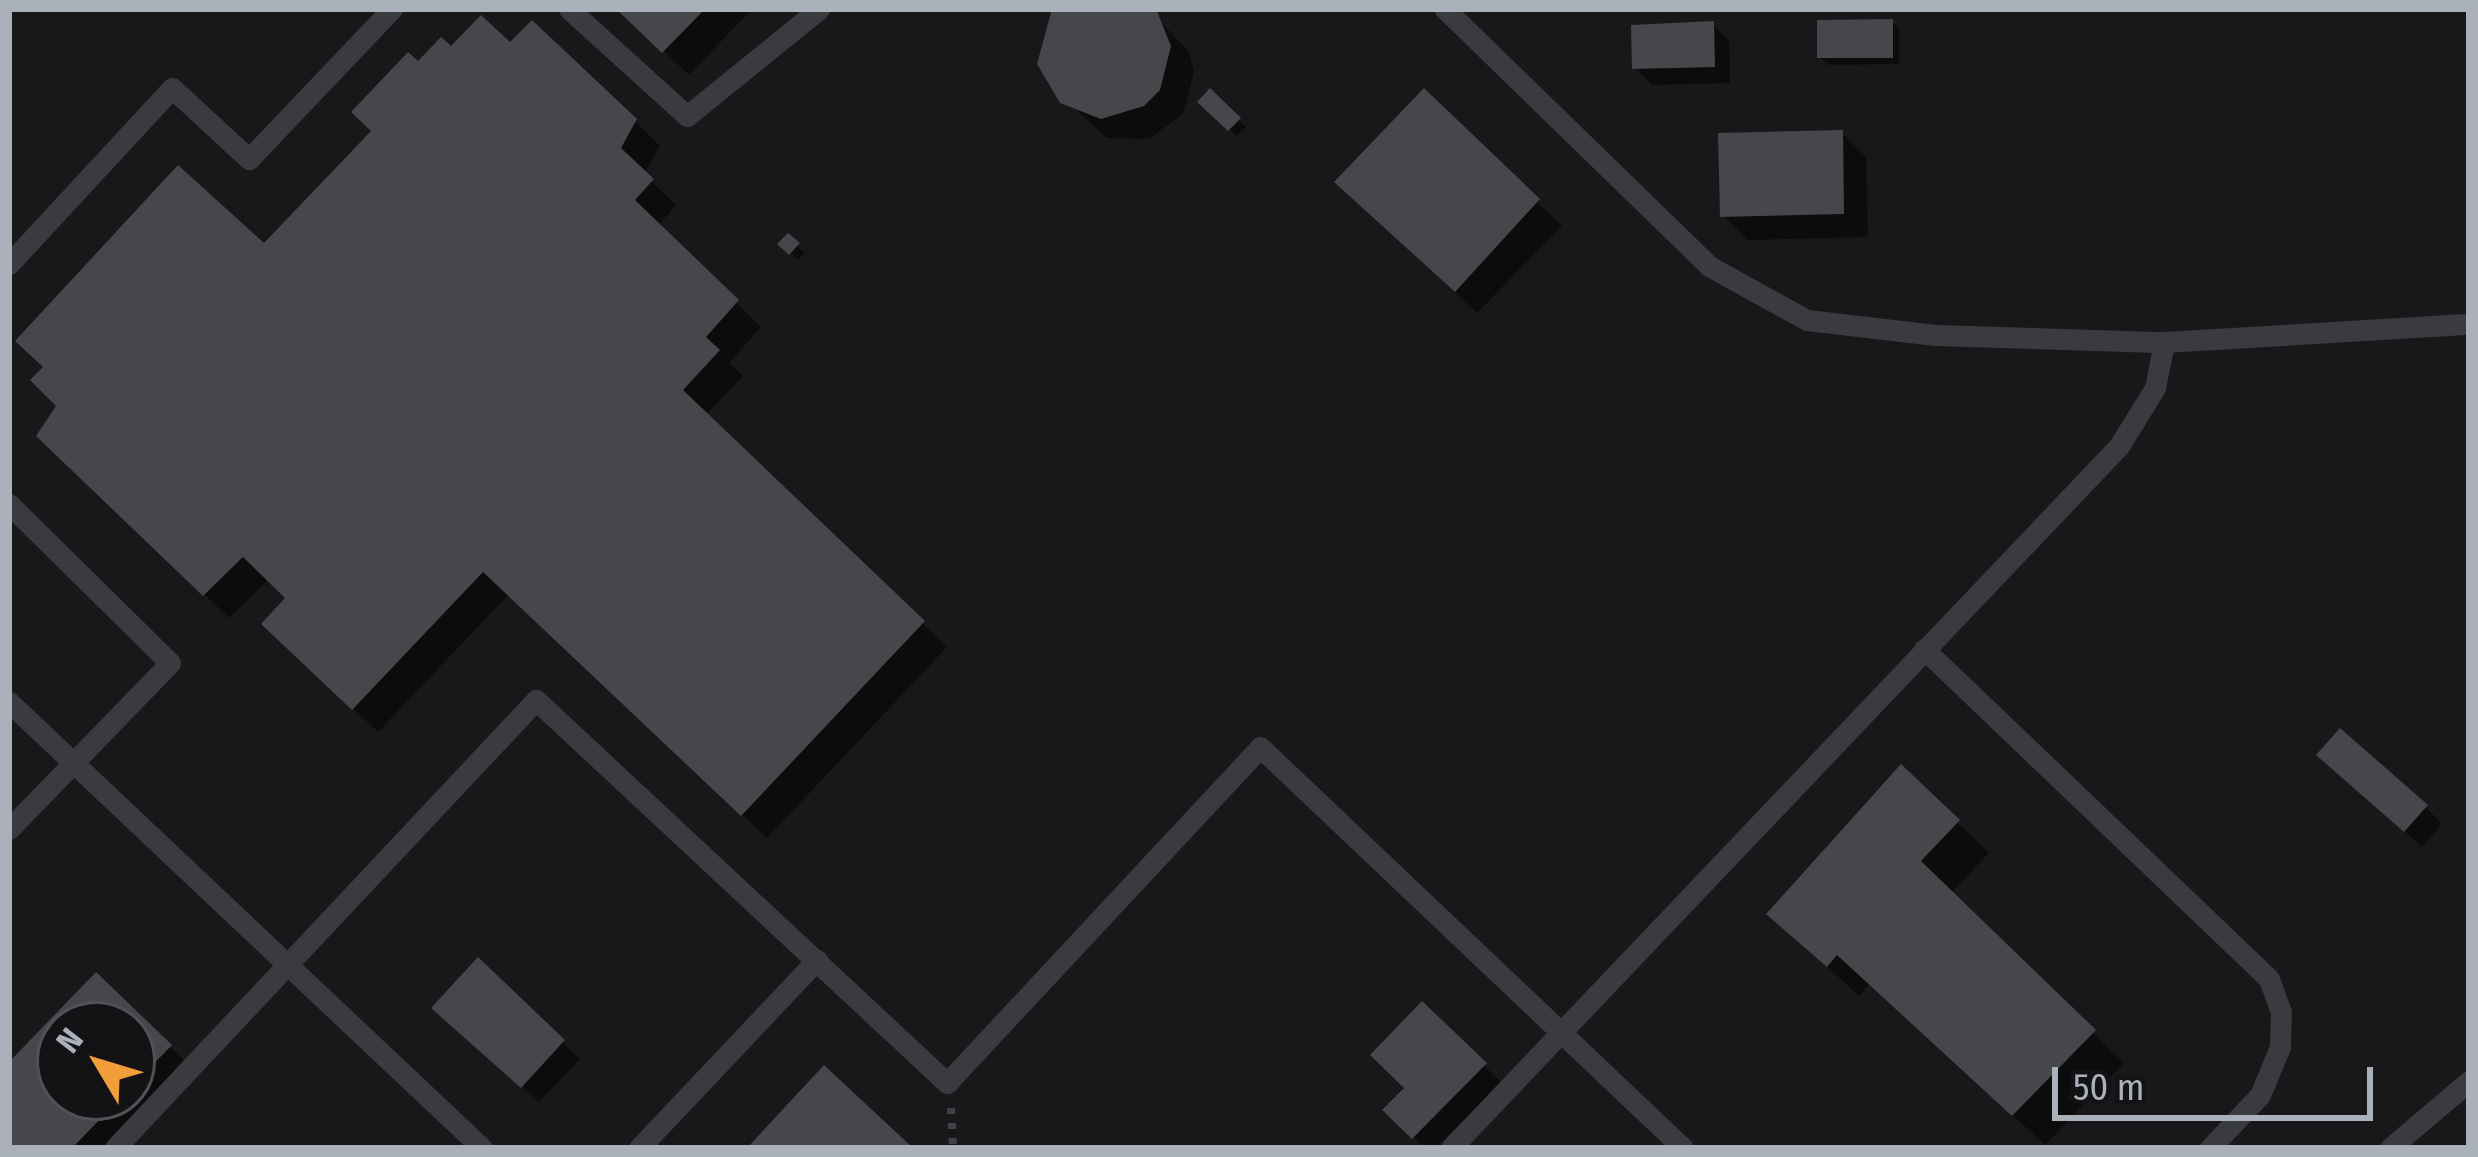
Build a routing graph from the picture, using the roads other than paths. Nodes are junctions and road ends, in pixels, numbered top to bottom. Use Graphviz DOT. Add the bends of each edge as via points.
graph roads {
  1 [pos="392,9"];
  2 [pos="569,9"];
  3 [pos="819,9"];
  4 [pos="1445,9"];
  5 [pos="9,263"];
  6 [pos="2469,324"];
  7 [pos="2164,342"];
  8 [pos="9,504"];
  9 [pos="1924,649"];
  10 [pos="9,702"];
  11 [pos="73,763"];
  12 [pos="9,829"];
  13 [pos="817,960"];
  14 [pos="287,965"];
  15 [pos="1562,1030"];
  16 [pos="2469,1082"];
  17 [pos="115,1148"];
  18 [pos="482,1148"];
  19 [pos="639,1148"];
  20 [pos="1451,1148"];
  21 [pos="1684,1148"];
  22 [pos="2210,1148"];
  23 [pos="2390,1148"];
  1 -- 5 [label="lane" via="249,159 172,88"];
  2 -- 3 [label="lane" via="687,116"];
  4 -- 7 [label="lane" via="1709,266 1807,320 1935,335"];
  6 -- 7 [label="lane"];
  7 -- 9 [label="lane" via="2155,388 2119,446"];
  8 -- 11 [label="lane" via="170,663"];
  9 -- 15 [label="lane"];
  9 -- 22 [label="lane" via="2269,979 2281,1012 2280,1047 2260,1095"];
  10 -- 11 [label="lane"];
  11 -- 12 [label="lane"];
  11 -- 14 [label="lane"];
  13 -- 14 [label="lane" via="536,700"];
  13 -- 15 [label="lane" via="947,1083 1260,747"];
  13 -- 19 [label="lane"];
  14 -- 17 [label="lane"];
  14 -- 18 [label="lane"];
  15 -- 20 [label="lane"];
  15 -- 21 [label="lane"];
  16 -- 23 [label="lane"];
}
